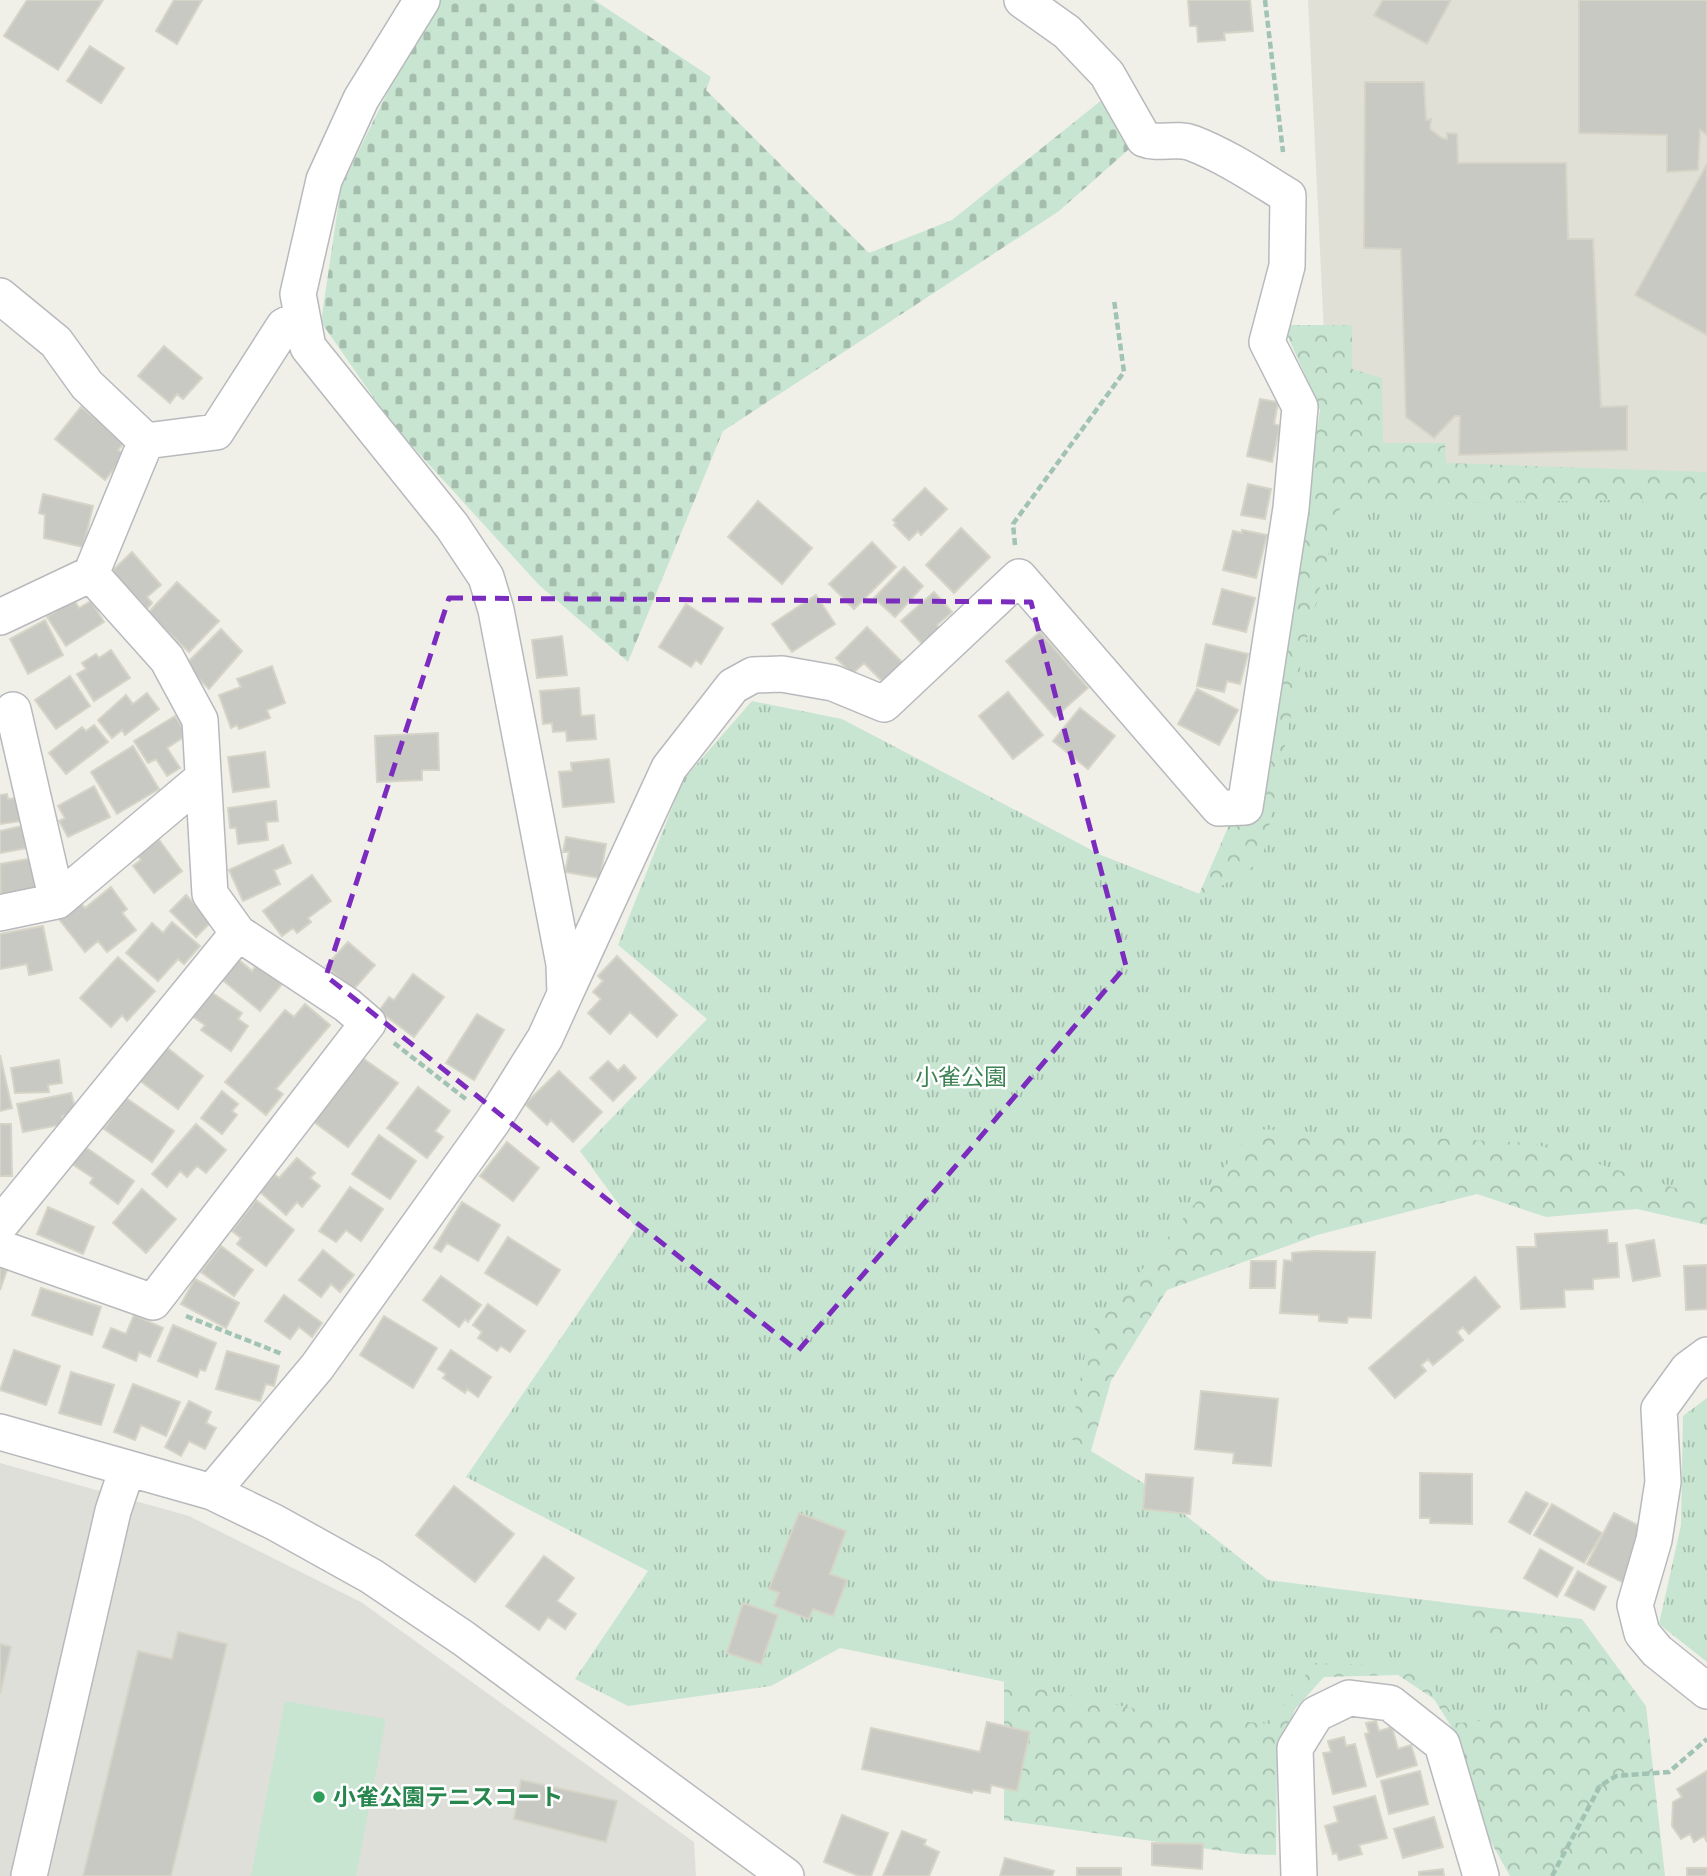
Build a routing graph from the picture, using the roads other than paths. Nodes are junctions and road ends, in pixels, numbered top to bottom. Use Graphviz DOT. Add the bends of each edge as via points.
graph roads {
  1 [pos="422,0"];
  2 [pos="1022,0"];
  3 [pos="0,296"];
  4 [pos="302,317"];
  5 [pos="146,441"];
  6 [pos="91,574"];
  7 [pos="0,617"];
  8 [pos="13,710"];
  9 [pos="203,778"];
  10 [pos="57,901"];
  11 [pos="0,914"];
  12 [pos="238,933"];
  13 [pos="565,994"];
  14 [pos="0,1225"];
  15 [pos="0,1248"];
  16 [pos="1707,1355"];
  17 [pos="0,1432"];
  18 [pos="127,1469"];
  19 [pos="212,1492"];
  20 [pos="1707,1690"];
  21 [pos="746,1863"];
  22 [pos="29,1876"];
  23 [pos="786,1876"];
  24 [pos="1299,1876"];
  25 [pos="1481,1876"];
  1 -- 4 [label="street" via="361,99 324,180 298,294"];
  2 -- 13 [label="street" via="1067,32 1107,74 1144,139 1190,142 1239,165 1288,196 1287,266 1267,342 1300,407 1291,508 1245,807 1219,808 1019,577 884,704 834,683 782,674 753,675 733,686 669,768"];
  3 -- 5 [label="street" via="56,342 87,385"];
  4 -- 5 [label="street" via="284,326 216,432"];
  4 -- 13 [label="street" via="309,348 452,526 486,577 564,964"];
  5 -- 6 [label="street"];
  6 -- 7 [label="street"];
  6 -- 9 [label="street" via="167,659 200,720"];
  8 -- 10 [label="street"];
  9 -- 10 [label="street"];
  9 -- 12 [label="street" via="210,894"];
  10 -- 11 [label="street"];
  12 -- 14 [label="street" via="86,1098"];
  12 -- 15 [label="street" via="368,1023 153,1302"];
  13 -- 19 [label="street" via="545,1038 493,1121 317,1367"];
  16 -- 20 [label="street" via="1688,1369 1658,1409 1663,1482 1654,1540 1636,1605 1642,1633 1657,1651"];
  17 -- 18 [label="street"];
  18 -- 19 [label="street"];
  18 -- 22 [label="street" via="113,1511"];
  19 -- 21 [label="street" via="371,1576 451,1630"];
  21 -- 23 [label="street"];
  24 -- 25 [label="street" via="1295,1748 1316,1714 1349,1698 1390,1703 1442,1744"];
}
